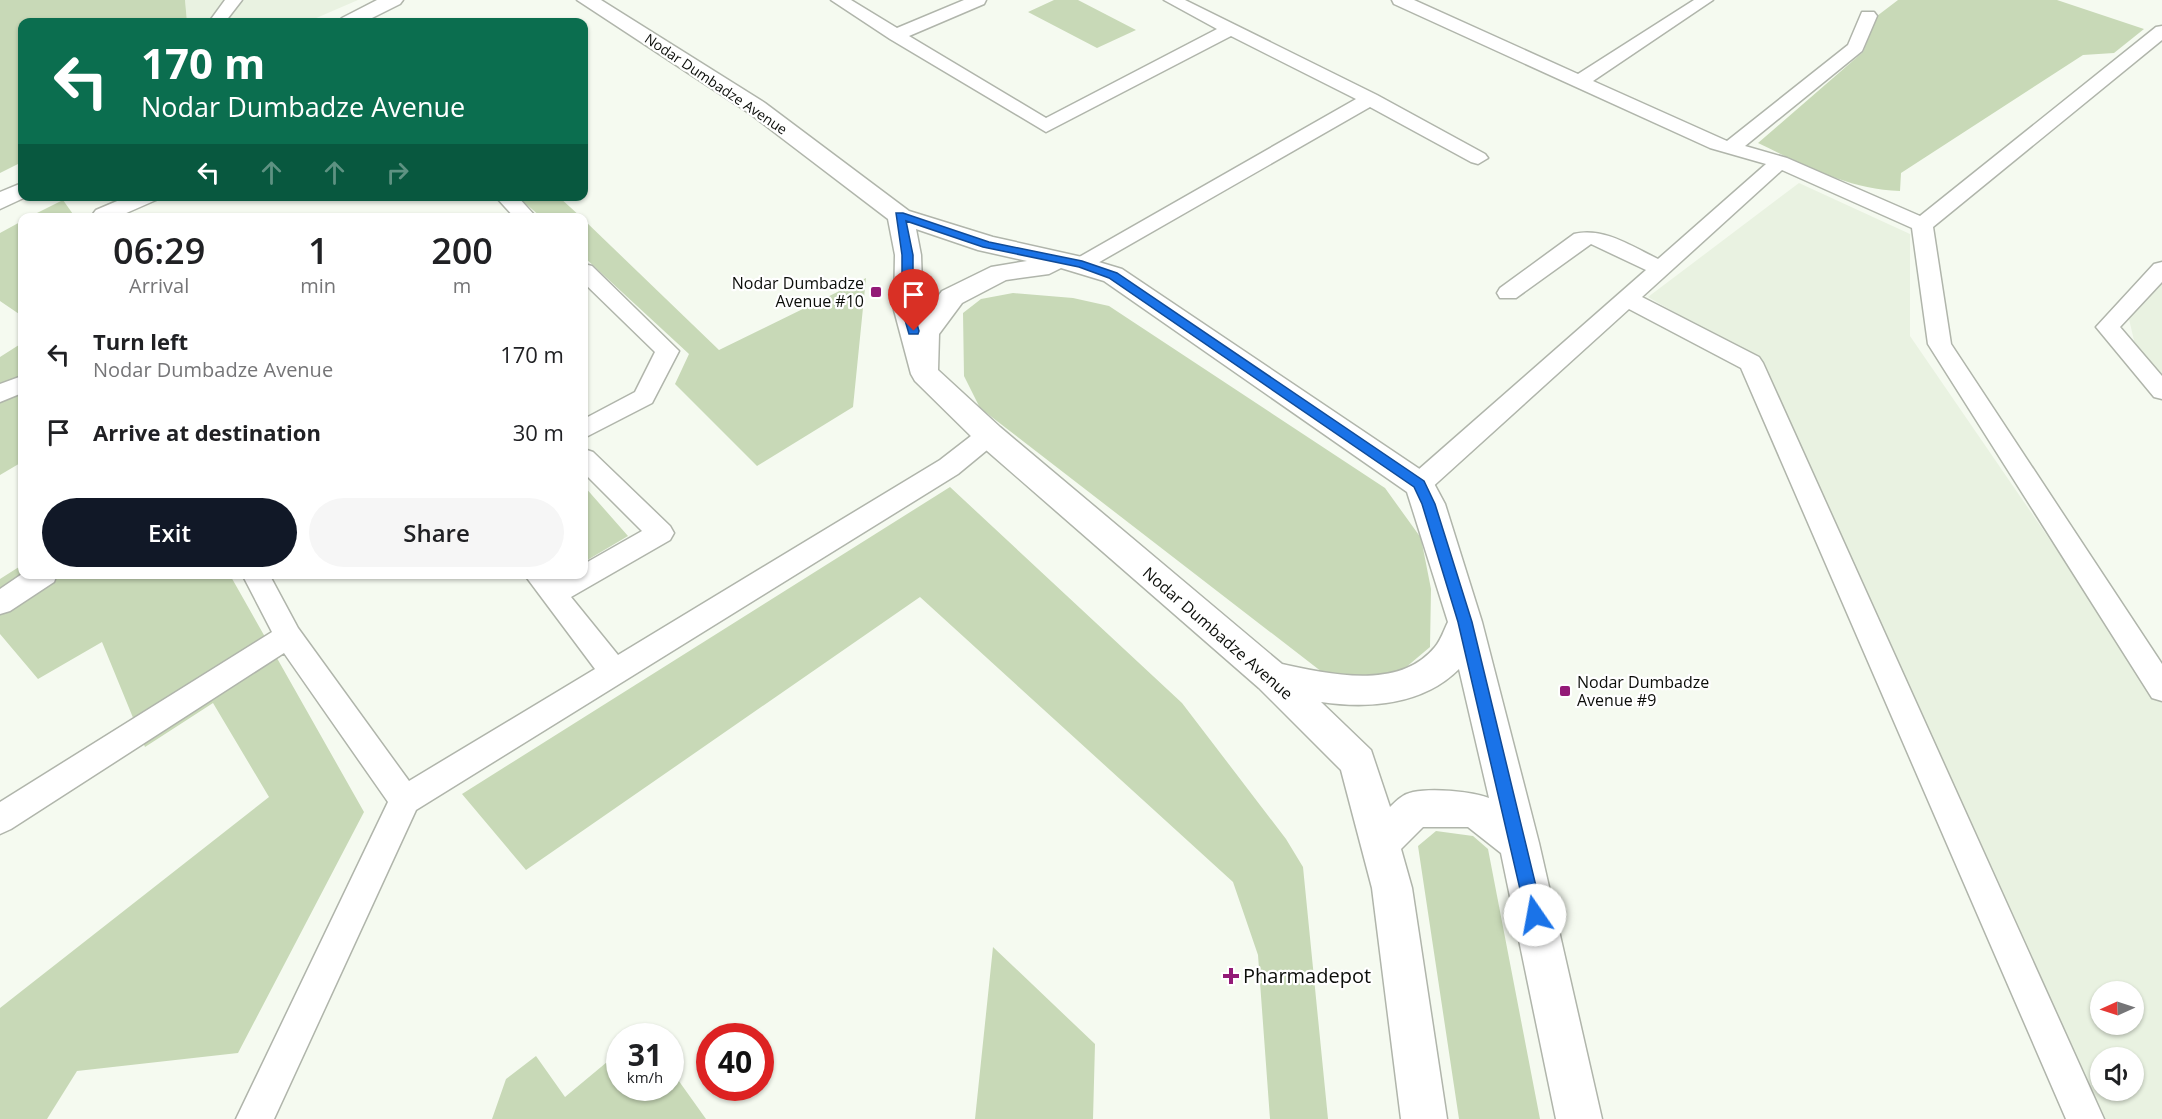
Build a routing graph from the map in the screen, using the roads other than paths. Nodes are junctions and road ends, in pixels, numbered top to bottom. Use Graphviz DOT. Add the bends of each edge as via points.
graph roads {
  1 [pos="234,0"];
  2 [pos="393,0"];
  3 [pos="587,0"];
  4 [pos="839,0"];
  5 [pos="978,0"];
  6 [pos="1172,0"];
  7 [pos="1400,0"];
  8 [pos="1706,0"];
  9 [pos="1868,16"];
  10 [pos="220,18"];
  11 [pos="357,18"];
  12 [pos="1231,29"];
  13 [pos="2162,31"];
  14 [pos="896,35"];
  15 [pos="1579,82"];
  16 [pos="1370,99"];
  17 [pos="1730,148"];
  18 [pos="1478,158"];
  19 [pos="1780,162"];
  20 [pos="18,192"];
  21 [pos="136,201"];
  22 [pos="510,201"];
  23 [pos="0,202"];
  24 [pos="106,213"];
  25 [pos="522,213"];
  26 [pos="900,216"];
  27 [pos="1922,225"];
  28 [pos="1082,265"];
  29 [pos="1660,269"];
  30 [pos="2162,269"];
  31 [pos="588,275"];
  32 [pos="1113,275"];
  33 [pos="1508,293"];
  34 [pos="1627,299"];
  35 [pos="925,374"];
  36 [pos="18,386"];
  37 [pos="2162,391"];
  38 [pos="0,394"];
  39 [pos="588,427"];
  40 [pos="989,435"];
  41 [pos="588,462"];
  42 [pos="1419,484"];
  43 [pos="588,565"];
  44 [pos="36,579"];
  45 [pos="258,579"];
  46 [pos="545,584"];
  47 [pos="0,603"];
  48 [pos="1465,622"];
  49 [pos="288,636"];
  50 [pos="614,672"];
  51 [pos="1272,677"];
  52 [pos="2162,689"];
  53 [pos="405,800"];
  54 [pos="0,819"];
  55 [pos="1380,843"];
  56 [pos="1519,843"];
  57 [pos="255,1119"];
  58 [pos="1424,1119"];
  59 [pos="1579,1119"];
  60 [pos="2085,1119"];
  1 -- 10 [label="lane"];
  2 -- 11 [label="street"];
  3 -- 26 [label="street, Nodar Dumbadze Avenue" via="757,108"];
  4 -- 14 [label="lane"];
  5 -- 14 [label="lane"];
  6 -- 12 [label="lane"];
  7 -- 15 [label="lane"];
  8 -- 15 [label="lane"];
  9 -- 17 [label="lane" via="1856,47"];
  12 -- 14 [label="lane" via="1046,126"];
  12 -- 16 [label="lane"];
  13 -- 27 [label="lane"];
  15 -- 17 [label="lane"];
  16 -- 18 [label="lane"];
  16 -- 28 [label="lane"];
  17 -- 19 [label="lane"];
  19 -- 27 [label="lane"];
  19 -- 29 [label="lane"];
  20 -- 23 [label="street"];
  21 -- 24 [label="lane"];
  22 -- 25 [label="lane"];
  26 -- 28 [label="street, Nodar Dumbadze Avenue" via="987,244"];
  26 -- 35 [label="street" via="908,255 908,310"];
  27 -- 52 [label="lane" via="1940,344"];
  28 -- 32 [label="street, Nodar Dumbadze Avenue"];
  29 -- 33 [label="lane" via="1594,237 1581,239"];
  29 -- 34 [label="lane"];
  30 -- 37 [label="lane" via="2107,327"];
  31 -- 39 [label="lane" via="667,351 644,397"];
  32 -- 35 [label="street" via="1057,265 1011,271 952,297 925,333"];
  32 -- 42 [label="street, Nodar Dumbadze Avenue"];
  34 -- 42 [label="lane"];
  34 -- 60 [label="lane" via="1751,363"];
  35 -- 40 [label="street, Nodar Dumbadze Avenue"];
  36 -- 38 [label="lane"];
  40 -- 50 [label="lane" via="949,467"];
  40 -- 51 [label="street, Nodar Dumbadze Avenue"];
  41 -- 43 [label="lane" via="661,533"];
  42 -- 48 [label="street" via="1429,504"];
  44 -- 47 [label="lane"];
  45 -- 49 [label="lane"];
  46 -- 50 [label="lane"];
  48 -- 51 [label="street" via="1445,661 1402,687 1345,692"];
  48 -- 56 [label="street"];
  49 -- 53 [label="lane"];
  49 -- 54 [label="lane"];
  50 -- 53 [label="lane"];
  51 -- 55 [label="street, Nodar Dumbadze Avenue" via="1358,762"];
  53 -- 57 [label="lane"];
  55 -- 56 [label="street" via="1414,809 1475,810"];
  55 -- 58 [label="street, Nodar Dumbadze Avenue" via="1392,888"];
  56 -- 59 [label="street"];
}
